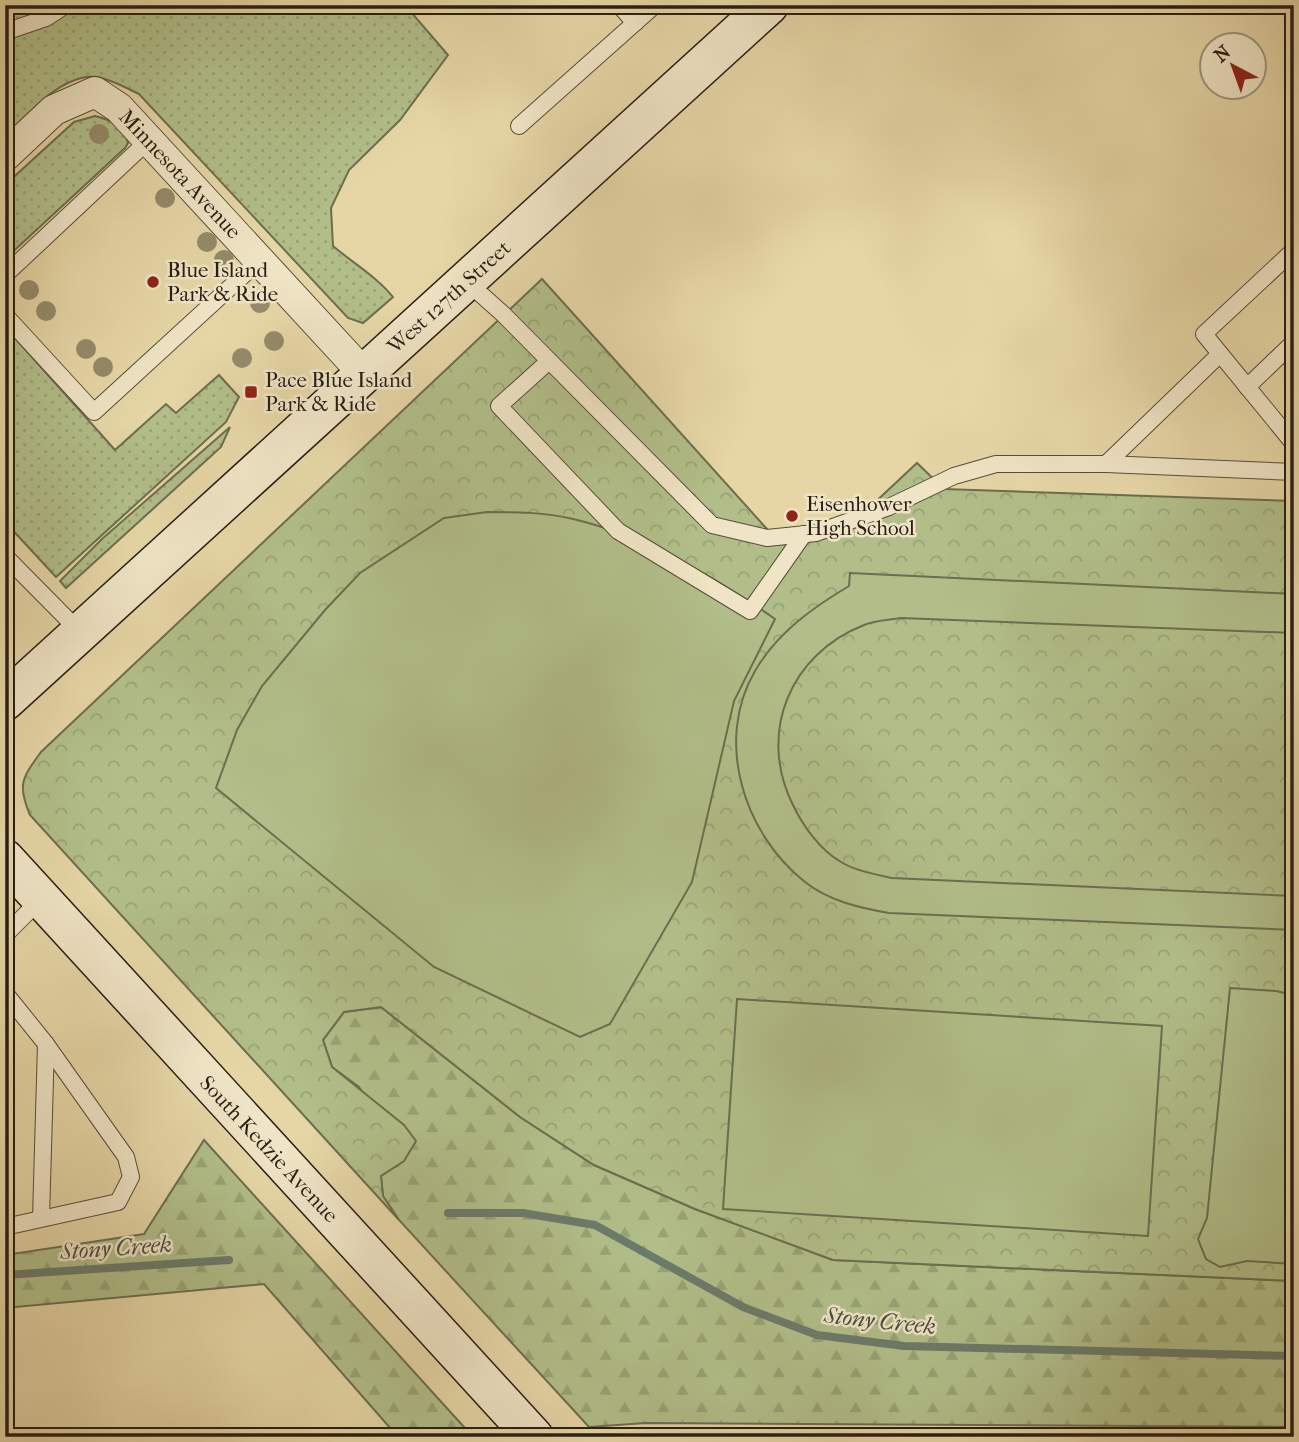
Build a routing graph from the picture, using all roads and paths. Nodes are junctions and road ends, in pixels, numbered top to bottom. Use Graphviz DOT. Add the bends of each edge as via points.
graph roads {
  1 [pos="66,5"];
  2 [pos="619,5"];
  3 [pos="655,5"];
  4 [pos="762,8"];
  5 [pos="635,23"];
  6 [pos="5,32"];
  7 [pos="519,126"];
  8 [pos="149,140"];
  9 [pos="5,156"];
  10 [pos="1294,250"];
  11 [pos="260,260"];
  12 [pos="5,275"];
  13 [pos="466,281"];
  14 [pos="5,315"];
  15 [pos="1294,342"];
  16 [pos="1220,354"];
  17 [pos="549,361"];
  18 [pos="364,374"];
  19 [pos="1247,387"];
  20 [pos="1294,444"];
  21 [pos="1106,464"];
  22 [pos="1294,472"];
  23 [pos="804,534"];
  24 [pos="5,556"];
  25 [pos="11,575"];
  26 [pos="81,632"];
  27 [pos="5,701"];
  28 [pos="5,859"];
  29 [pos="41,899"];
  30 [pos="5,935"];
  31 [pos="5,993"];
  32 [pos="46,1044"];
  33 [pos="41,1218"];
  34 [pos="5,1227"];
  35 [pos="527,1429"];
  1 -- 6 [label="lane" via="46,18"];
  2 -- 5 [label="lane"];
  3 -- 5 [label="lane"];
  4 -- 13 [label="main road, West 127th Street"];
  5 -- 7 [label="lane"];
  8 -- 9 [label="street, Minnesota Avenue" via="119,108 95,92 54,110"];
  8 -- 11 [label="street, Minnesota Avenue"];
  8 -- 12 [label="lane"];
  10 -- 16 [label="lane" via="1204,334"];
  11 -- 14 [label="lane" via="94,412"];
  11 -- 18 [label="street, Minnesota Avenue"];
  13 -- 17 [label="lane"];
  13 -- 18 [label="main road, West 127th Street"];
  15 -- 19 [label="lane"];
  16 -- 19 [label="lane"];
  16 -- 21 [label="lane"];
  17 -- 23 [label="lane" via="712,524 766,538"];
  17 -- 23 [label="lane" via="499,405 618,531 750,611"];
  18 -- 26 [label="main road, West 127th Street"];
  19 -- 20 [label="lane"];
  21 -- 22 [label="lane"];
  21 -- 23 [label="lane" via="996,464 954,476 889,507"];
  24 -- 25 [label="lane"];
  25 -- 26 [label="lane"];
  26 -- 27 [label="main road, West 127th Street"];
  28 -- 29 [label="main road, South Kedzie Avenue"];
  29 -- 30 [label="lane"];
  29 -- 35 [label="main road, South Kedzie Avenue"];
  31 -- 32 [label="lane"];
  32 -- 33 [label="lane"];
  32 -- 33 [label="lane" via="126,1157 131,1177 118,1202"];
  33 -- 34 [label="lane"];
}
